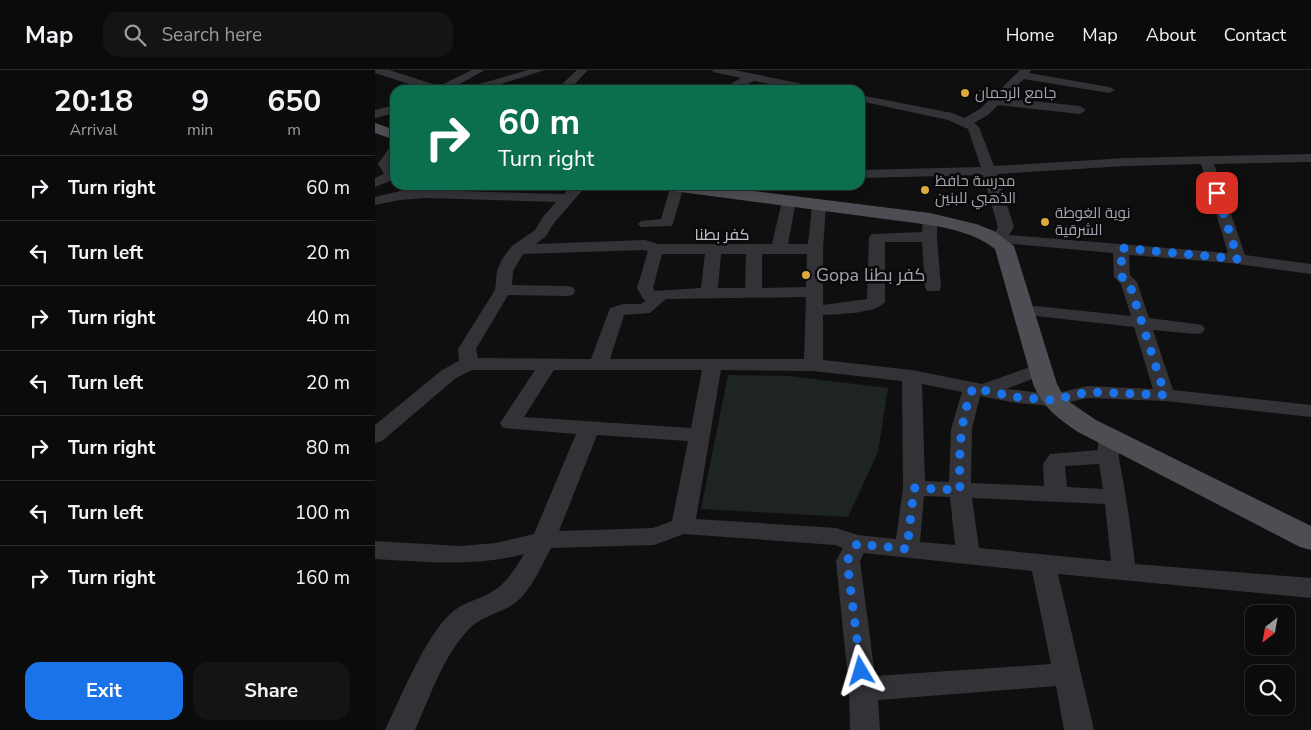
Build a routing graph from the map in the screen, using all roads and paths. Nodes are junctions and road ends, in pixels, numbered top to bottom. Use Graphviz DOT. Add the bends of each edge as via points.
graph roads {
  1 [pos="378,70"];
  2 [pos="421,70"];
  3 [pos="480,70"];
  4 [pos="540,70"];
  5 [pos="583,70"];
  6 [pos="717,70"];
  7 [pos="741,72"];
  8 [pos="1023,72"];
  9 [pos="752,77"];
  10 [pos="403,78"];
  11 [pos="424,85"];
  12 [pos="449,85"];
  13 [pos="487,85"];
  14 [pos="567,85"];
  15 [pos="737,85"];
  16 [pos="793,85"];
  17 [pos="1109,90"];
  18 [pos="865,99"];
  19 [pos="995,101"];
  20 [pos="390,110"];
  21 [pos="1080,110"];
  22 [pos="375,114"];
  23 [pos="966,122"];
  24 [pos="375,128"];
  25 [pos="390,133"];
  26 [pos="375,135"];
  27 [pos="390,140"];
  28 [pos="390,157"];
  29 [pos="1311,158"];
  30 [pos="1206,160"];
  31 [pos="987,170"];
  32 [pos="390,171"];
  33 [pos="865,174"];
  34 [pos="390,176"];
  35 [pos="375,183"];
  36 [pos="437,190"];
  37 [pos="575,190"];
  38 [pos="671,190"];
  39 [pos="702,190"];
  40 [pos="749,190"];
  41 [pos="442,194"];
  42 [pos="566,198"];
  43 [pos="375,201"];
  44 [pos="789,201"];
  45 [pos="819,204"];
  46 [pos="646,224"];
  47 [pos="930,228"];
  48 [pos="1006,237"];
  49 [pos="754,248"];
  50 [pos="779,248"];
  51 [pos="1121,248"];
  52 [pos="518,249"];
  53 [pos="657,249"];
  54 [pos="713,249"];
  55 [pos="815,249"];
  56 [pos="1238,259"];
  57 [pos="1311,269"];
  58 [pos="933,287"];
  59 [pos="503,290"];
  60 [pos="567,291"];
  61 [pos="753,292"];
  62 [pos="814,292"];
  63 [pos="709,294"];
  64 [pos="656,297"];
  65 [pos="814,311"];
  66 [pos="1036,311"];
  67 [pos="1143,323"];
  68 [pos="1196,329"];
  69 [pos="469,364"];
  70 [pos="548,364"];
  71 [pos="599,364"];
  72 [pos="713,364"];
  73 [pos="813,365"];
  74 [pos="1041,369"];
  75 [pos="912,376"];
  76 [pos="980,389"];
  77 [pos="1165,395"];
  78 [pos="1059,398"];
  79 [pos="1311,411"];
  80 [pos="589,428"];
  81 [pos="375,436"];
  82 [pos="700,436"];
  83 [pos="1108,446"];
  84 [pos="914,488"];
  85 [pos="960,490"];
  86 [pos="1056,494"];
  87 [pos="1116,497"];
  88 [pos="683,526"];
  89 [pos="1311,526"];
  90 [pos="543,540"];
  91 [pos="1311,540"];
  92 [pos="857,544"];
  93 [pos="907,549"];
  94 [pos="375,550"];
  95 [pos="968,555"];
  96 [pos="1043,564"];
  97 [pos="1124,572"];
  98 [pos="1311,588"];
  99 [pos="1067,674"];
  100 [pos="863,689"];
  101 [pos="400,730"];
  102 [pos="865,730"];
  103 [pos="1079,730"];
  1 -- 10 [label="street"];
  2 -- 10 [label="street"];
  3 -- 12 [label="street"];
  4 -- 13 [label="street"];
  5 -- 14 [label="street"];
  6 -- 7 [label="street"];
  7 -- 9 [label="street"];
  8 -- 17 [label="street"];
  8 -- 19 [label="street"];
  9 -- 15 [label="street"];
  9 -- 16 [label="street"];
  10 -- 11 [label="street"];
  18 -- 23 [label="street" via="952,116"];
  19 -- 21 [label="street"];
  19 -- 23 [label="street"];
  20 -- 22 [label="street"];
  23 -- 31 [label="street" via="973,127"];
  24 -- 25 [label="main road"];
  26 -- 27 [label="main road"];
  28 -- 32 [label="street" via="385,164"];
  29 -- 30 [label="street"];
  30 -- 31 [label="street"];
  30 -- 56 [label="street"];
  31 -- 33 [label="street"];
  31 -- 48 [label="street" via="997,193"];
  34 -- 35 [label="street"];
  36 -- 41 [label="street"];
  37 -- 42 [label="street"];
  38 -- 46 [label="street" via="667,223"];
  39 -- 44 [label="main road"];
  40 -- 48 [label="main road" via="934,214 973,222"];
  41 -- 42 [label="street"];
  41 -- 43 [label="street" via="397,196"];
  42 -- 52 [label="street" via="541,233"];
  44 -- 45 [label="main road"];
  44 -- 50 [label="street"];
  45 -- 47 [label="main road"];
  45 -- 55 [label="street"];
  47 -- 58 [label="street"];
  47 -- 65 [label="street" via="877,237 877,302"];
  47 -- 74 [label="main road" via="970,228 1004,246"];
  48 -- 51 [label="street"];
  48 -- 66 [label="main road" via="1020,262"];
  49 -- 50 [label="street"];
  49 -- 54 [label="street"];
  49 -- 61 [label="street"];
  50 -- 55 [label="street"];
  51 -- 56 [label="street"];
  51 -- 67 [label="street" via="1122,277 1129,282"];
  52 -- 53 [label="street" via="645,245"];
  52 -- 59 [label="street" via="505,271"];
  53 -- 54 [label="street"];
  53 -- 64 [label="street" via="645,288 649,295"];
  54 -- 63 [label="street"];
  55 -- 62 [label="street"];
  56 -- 57 [label="street"];
  59 -- 60 [label="street"];
  59 -- 69 [label="street" via="467,349"];
  61 -- 62 [label="street"];
  61 -- 63 [label="street"];
  62 -- 65 [label="street"];
  63 -- 64 [label="street" via="662,294"];
  64 -- 71 [label="street" via="644,309 616,312"];
  65 -- 73 [label="street"];
  66 -- 67 [label="street"];
  66 -- 78 [label="main road"];
  67 -- 68 [label="street"];
  67 -- 77 [label="street"];
  69 -- 70 [label="street"];
  69 -- 81 [label="street" via="449,374"];
  70 -- 71 [label="street"];
  70 -- 80 [label="street" via="510,424"];
  71 -- 72 [label="street"];
  72 -- 73 [label="street"];
  72 -- 82 [label="street"];
  73 -- 75 [label="street"];
  74 -- 76 [label="street"];
  74 -- 78 [label="main road"];
  75 -- 76 [label="street"];
  75 -- 84 [label="street"];
  76 -- 78 [label="street" via="1016,397"];
  76 -- 85 [label="street" via="965,408 959,437"];
  77 -- 78 [label="street" via="1088,392"];
  77 -- 79 [label="street"];
  78 -- 83 [label="main road" via="1073,417"];
  78 -- 89 [label="main road" via="1108,426"];
  80 -- 82 [label="street"];
  80 -- 90 [label="street"];
  82 -- 88 [label="street"];
  83 -- 86 [label="street" via="1058,459 1054,464"];
  83 -- 87 [label="street"];
  83 -- 91 [label="main road"];
  84 -- 85 [label="street"];
  84 -- 93 [label="street"];
  85 -- 86 [label="street"];
  85 -- 95 [label="street"];
  86 -- 87 [label="street"];
  87 -- 97 [label="street"];
  88 -- 90 [label="street" via="654,536"];
  88 -- 92 [label="street" via="836,536"];
  90 -- 94 [label="street" via="496,552 460,555"];
  90 -- 101 [label="street" via="517,586 501,601 473,611 459,622 438,655"];
  92 -- 93 [label="street"];
  92 -- 100 [label="street" via="847,561"];
  93 -- 95 [label="street"];
  95 -- 96 [label="street"];
  96 -- 97 [label="street"];
  96 -- 99 [label="street"];
  97 -- 98 [label="street"];
  99 -- 100 [label="street"];
  99 -- 103 [label="street"];
  100 -- 102 [label="street"];
}
